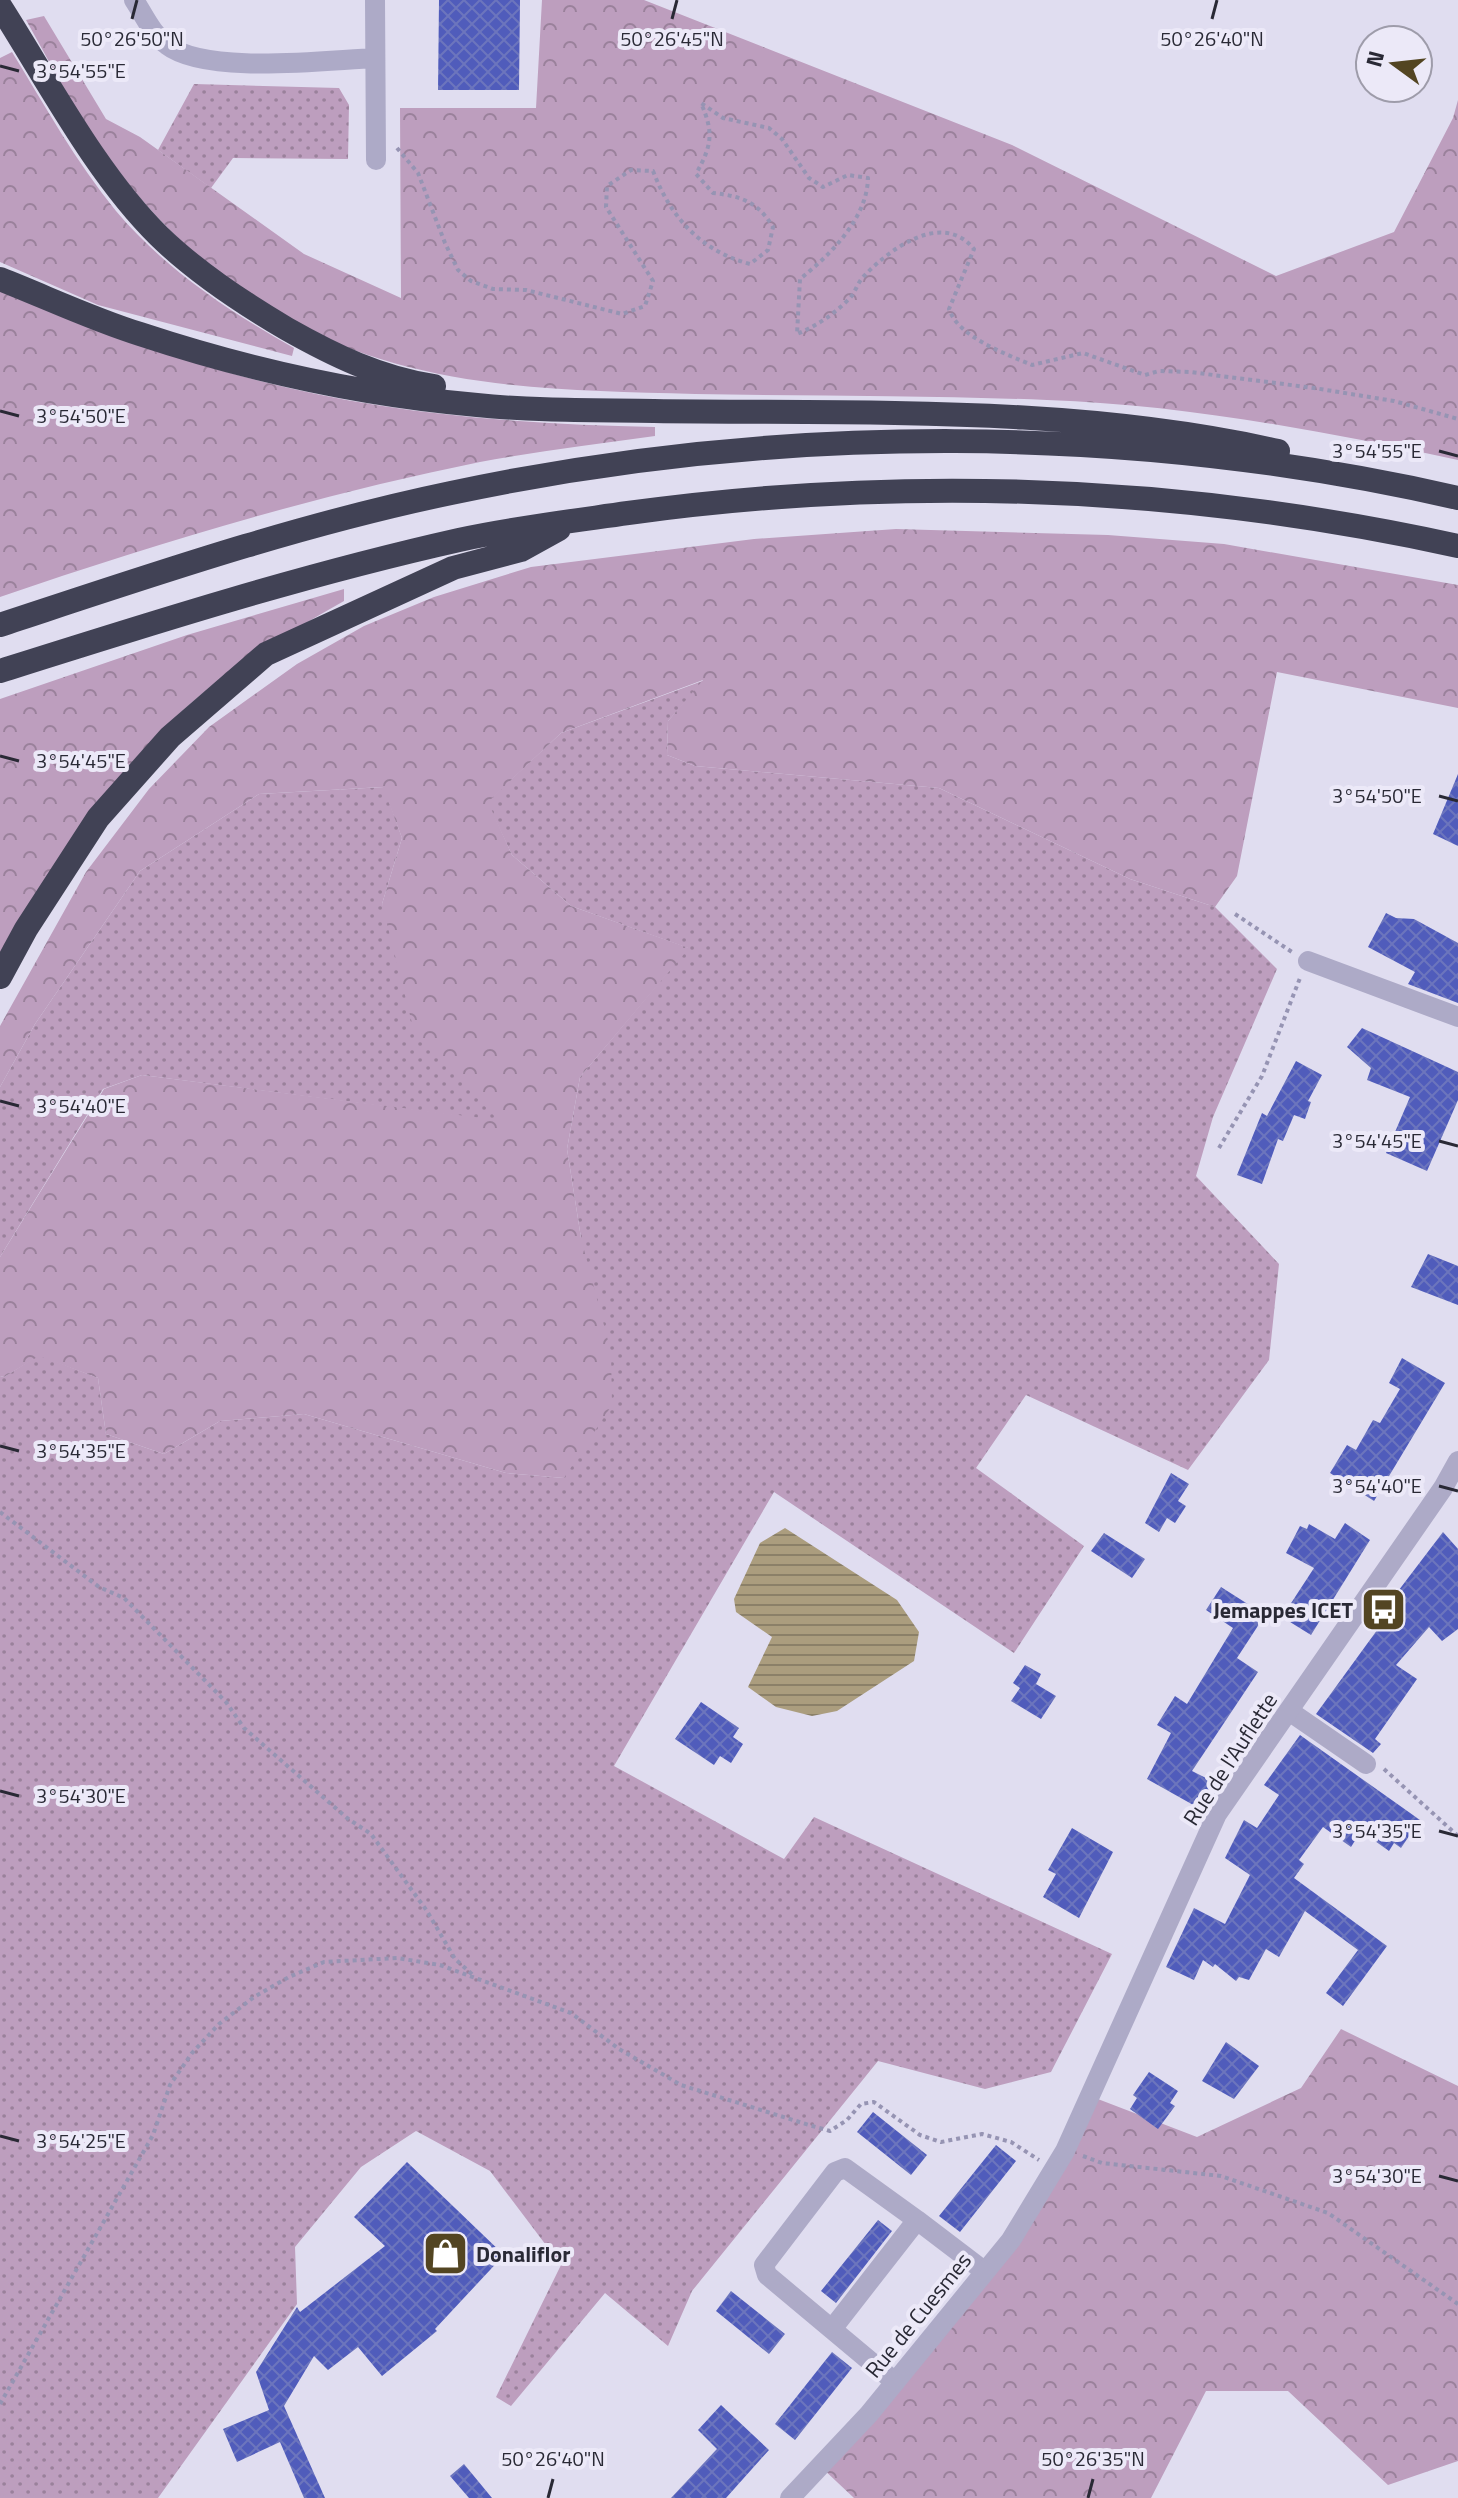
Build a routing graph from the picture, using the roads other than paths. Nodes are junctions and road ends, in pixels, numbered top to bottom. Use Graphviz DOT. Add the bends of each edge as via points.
graph roads {
  1 [pos="134,0"];
  2 [pos="375,0"];
  3 [pos="0,6"];
  4 [pos="375,58"];
  5 [pos="376,160"];
  6 [pos="0,279"];
  7 [pos="610,410"];
  8 [pos="1446,495"];
  9 [pos="572,521"];
  10 [pos="1458,546"];
  11 [pos="0,625"];
  12 [pos="0,671"];
  13 [pos="1308,961"];
  14 [pos="0,977"];
  15 [pos="1458,1017"];
  16 [pos="1458,1461"];
  17 [pos="1289,1711"];
  18 [pos="1366,1764"];
  19 [pos="1065,2151"];
  20 [pos="917,2220"];
  21 [pos="984,2271"];
  22 [pos="832,2329"];
  23 [pos="895,2382"];
  24 [pos="790,2498"];
  1 -- 4 [label="street" via="167,45 193,58 236,63"];
  2 -- 4 [label="street"];
  3 -- 7 [label="highway" via="123,194 157,234 221,288 311,342 378,373 459,391"];
  4 -- 5 [label="street"];
  6 -- 7 [label="highway" via="139,334 347,389 479,406"];
  7 -- 8 [label="highway" via="930,414 1150,429 1241,443"];
  8 -- 11 [label="highway" via="1308,469 1067,445 818,445 690,456 568,471 349,517 217,553"];
  9 -- 10 [label="highway" via="821,493 1065,492 1318,518"];
  9 -- 12 [label="highway" via="462,539 333,571"];
  9 -- 14 [label="highway" via="521,550 453,568 266,654 170,737 98,818"];
  13 -- 15 [label="street"];
  16 -- 17 [label="street, Rue de l'Auflette"];
  17 -- 18 [label="street"];
  17 -- 19 [label="street, Rue de l'Auflette" via="1217,1814"];
  19 -- 21 [label="street, Rue de Cuesmes" via="1011,2240"];
  20 -- 21 [label="street"];
  20 -- 22 [label="street"];
  20 -- 22 [label="street" via="845,2168 835,2172 769,2256 764,2265 767,2275"];
  21 -- 23 [label="street, Rue de Cuesmes"];
  22 -- 23 [label="street"];
  23 -- 24 [label="street, Rue de Cuesmes"];
}
